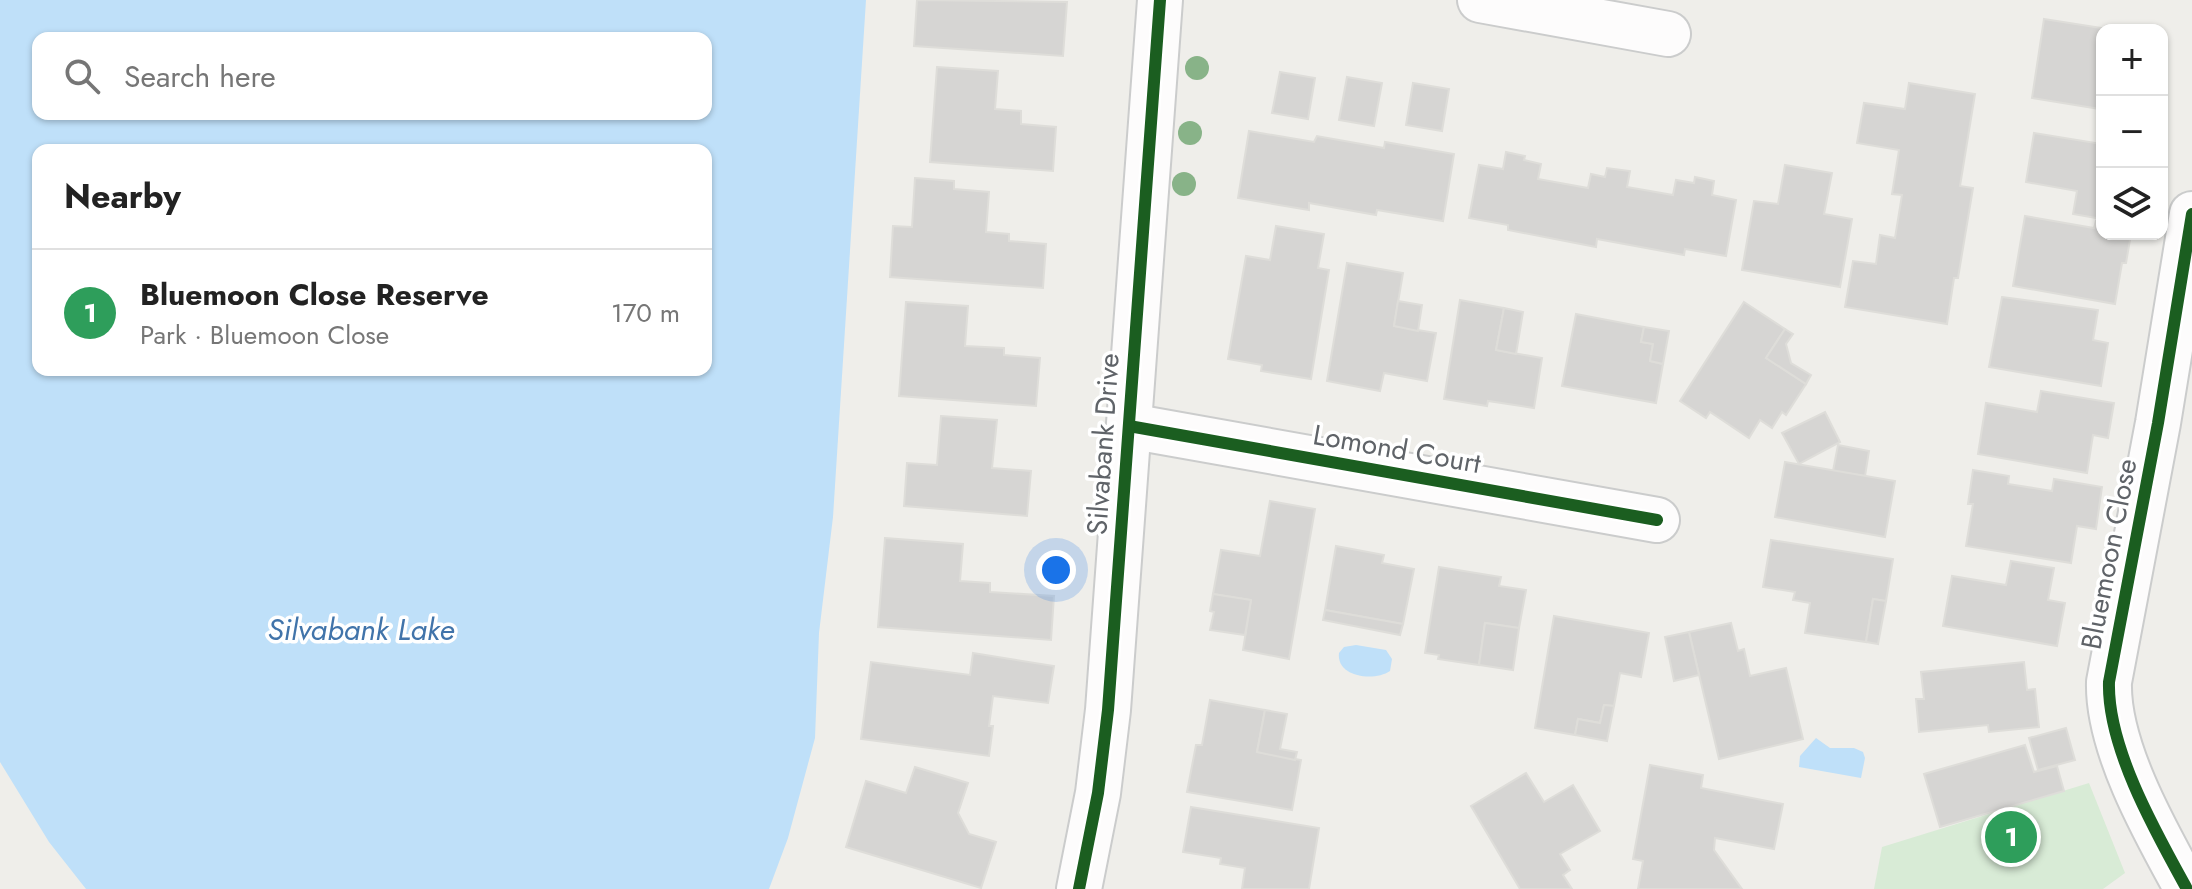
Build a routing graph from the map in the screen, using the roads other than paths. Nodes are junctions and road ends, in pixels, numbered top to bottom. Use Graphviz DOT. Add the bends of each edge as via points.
graph roads {
  1 [pos="1160,0"];
  2 [pos="1480,0"];
  3 [pos="1668,34"];
  4 [pos="2192,214"];
  5 [pos="2175,425"];
  6 [pos="1129,426"];
  7 [pos="1657,520"];
  8 [pos="1079,889"];
  9 [pos="2187,889"];
  1 -- 6 [label="street, Silvabank Drive"];
  2 -- 3 [label="street"];
  4 -- 5 [label="street, Bluemoon Close"];
  5 -- 9 [label="street, Bluemoon Close" via="2108,699 2146,814"];
  6 -- 7 [label="street, Lomond Court"];
  6 -- 8 [label="street, Silvabank Drive" via="1108,710"];
}
